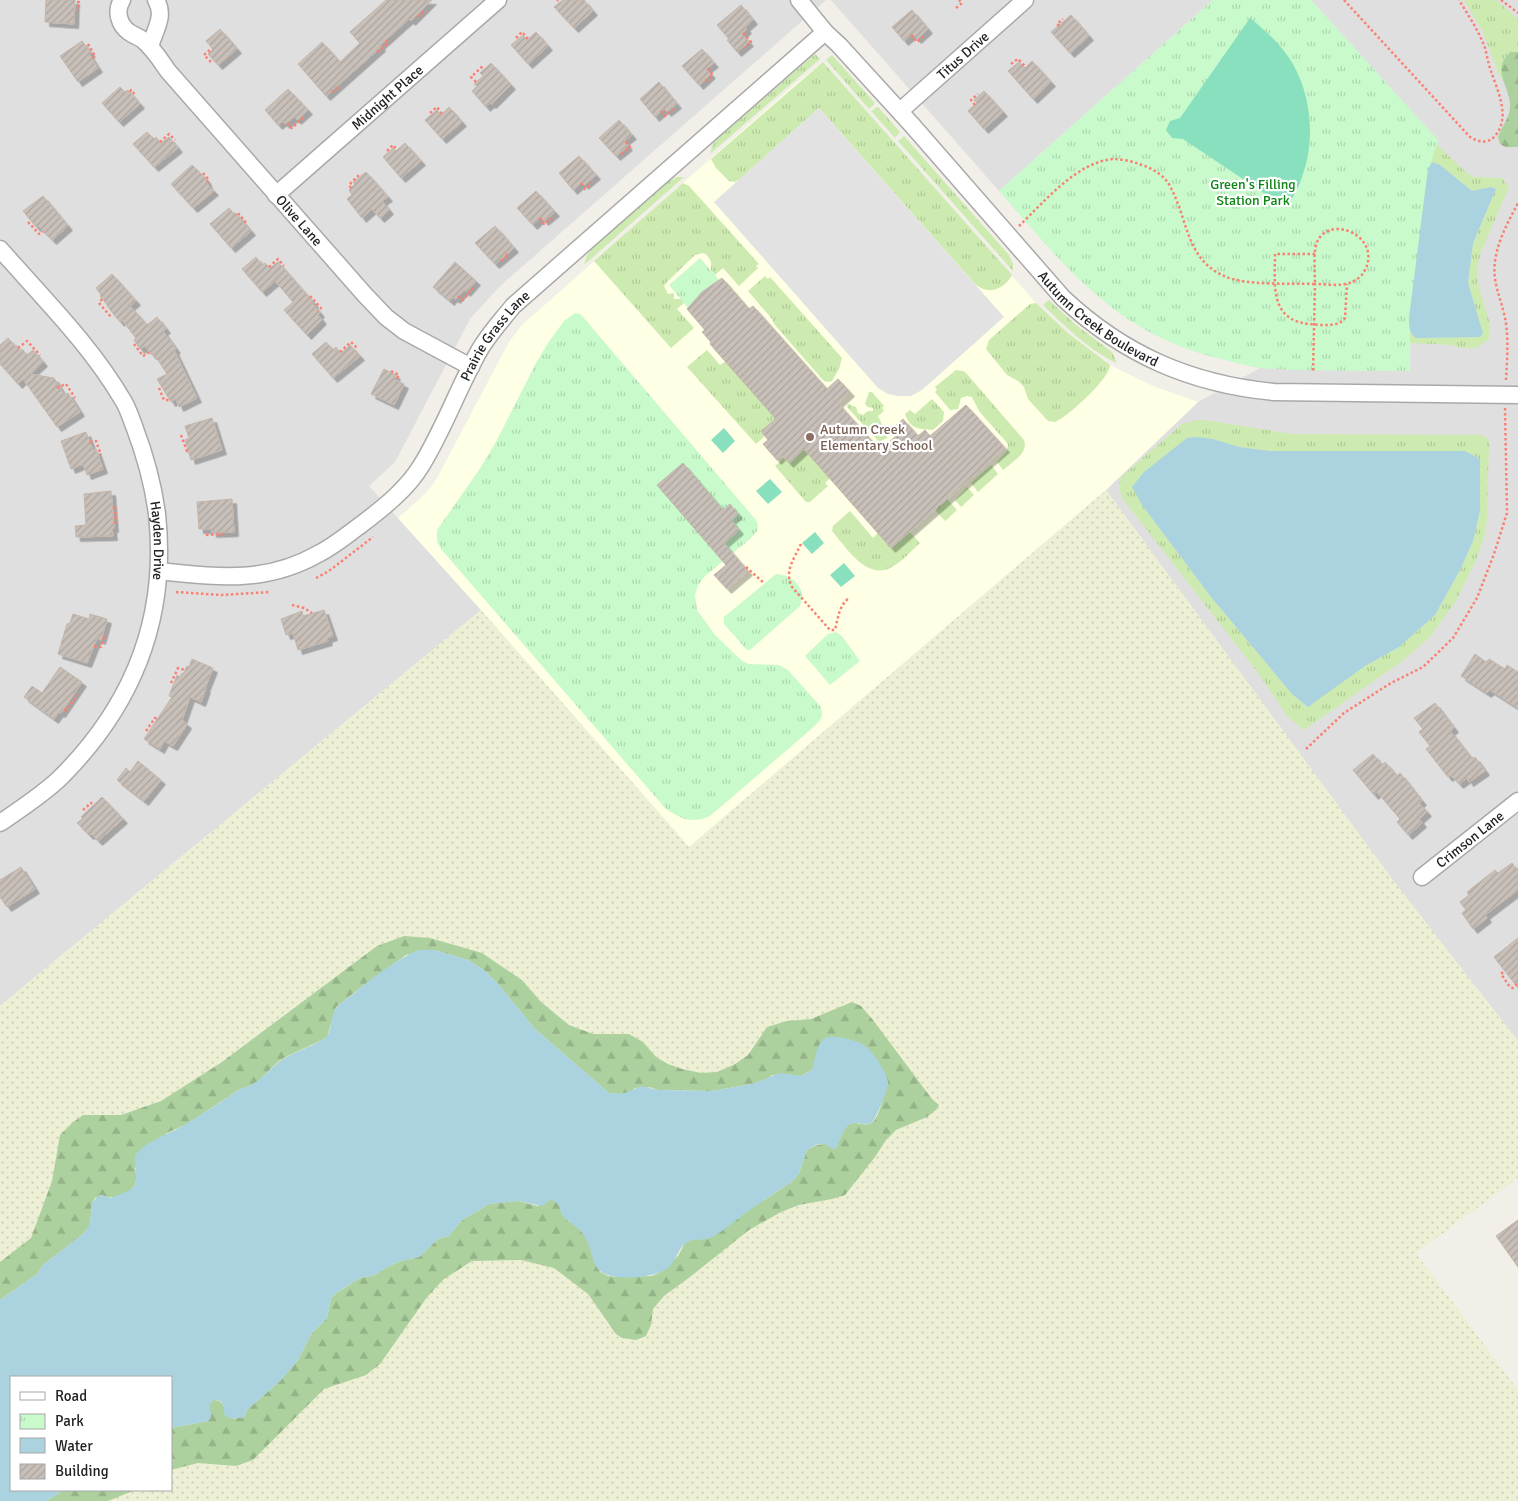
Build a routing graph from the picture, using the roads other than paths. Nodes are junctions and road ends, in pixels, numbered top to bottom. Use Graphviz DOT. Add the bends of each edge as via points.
graph roads {
  1 [pos="122,0"];
  2 [pos="156,0"];
  3 [pos="498,0"];
  4 [pos="799,0"];
  5 [pos="1024,0"];
  6 [pos="825,32"];
  7 [pos="150,47"];
  8 [pos="900,111"];
  9 [pos="276,195"];
  10 [pos="0,249"];
  11 [pos="471,368"];
  12 [pos="1512,390"];
  13 [pos="160,571"];
  14 [pos="1518,801"];
  15 [pos="0,823"];
  16 [pos="1422,877"];
  1 -- 7 [label="street, Olive Lane" via="118,14 121,24"];
  2 -- 7 [label="street" via="161,14"];
  3 -- 9 [label="street, Midnight Place"];
  4 -- 6 [label="street, Autumn Creek Boulevard"];
  5 -- 8 [label="street, Titus Drive"];
  6 -- 8 [label="street, Autumn Creek Boulevard"];
  6 -- 11 [label="street, Prairie Grass Lane" via="513,306 480,349"];
  7 -- 9 [label="street, Olive Lane"];
  8 -- 12 [label="street, Autumn Creek Boulevard" via="1063,298 1123,346 1156,362 1247,390"];
  9 -- 11 [label="street, Olive Lane" via="386,317 404,331"];
  10 -- 13 [label="street, Hayden Drive" via="90,350 124,403 146,456 159,538"];
  11 -- 13 [label="street, Prairie Grass Lane" via="433,446 404,488 332,546 300,563 251,576"];
  13 -- 15 [label="street, Hayden Drive" via="143,653 124,695 103,728 63,776"];
  14 -- 16 [label="street, Crimson Lane"];
}
